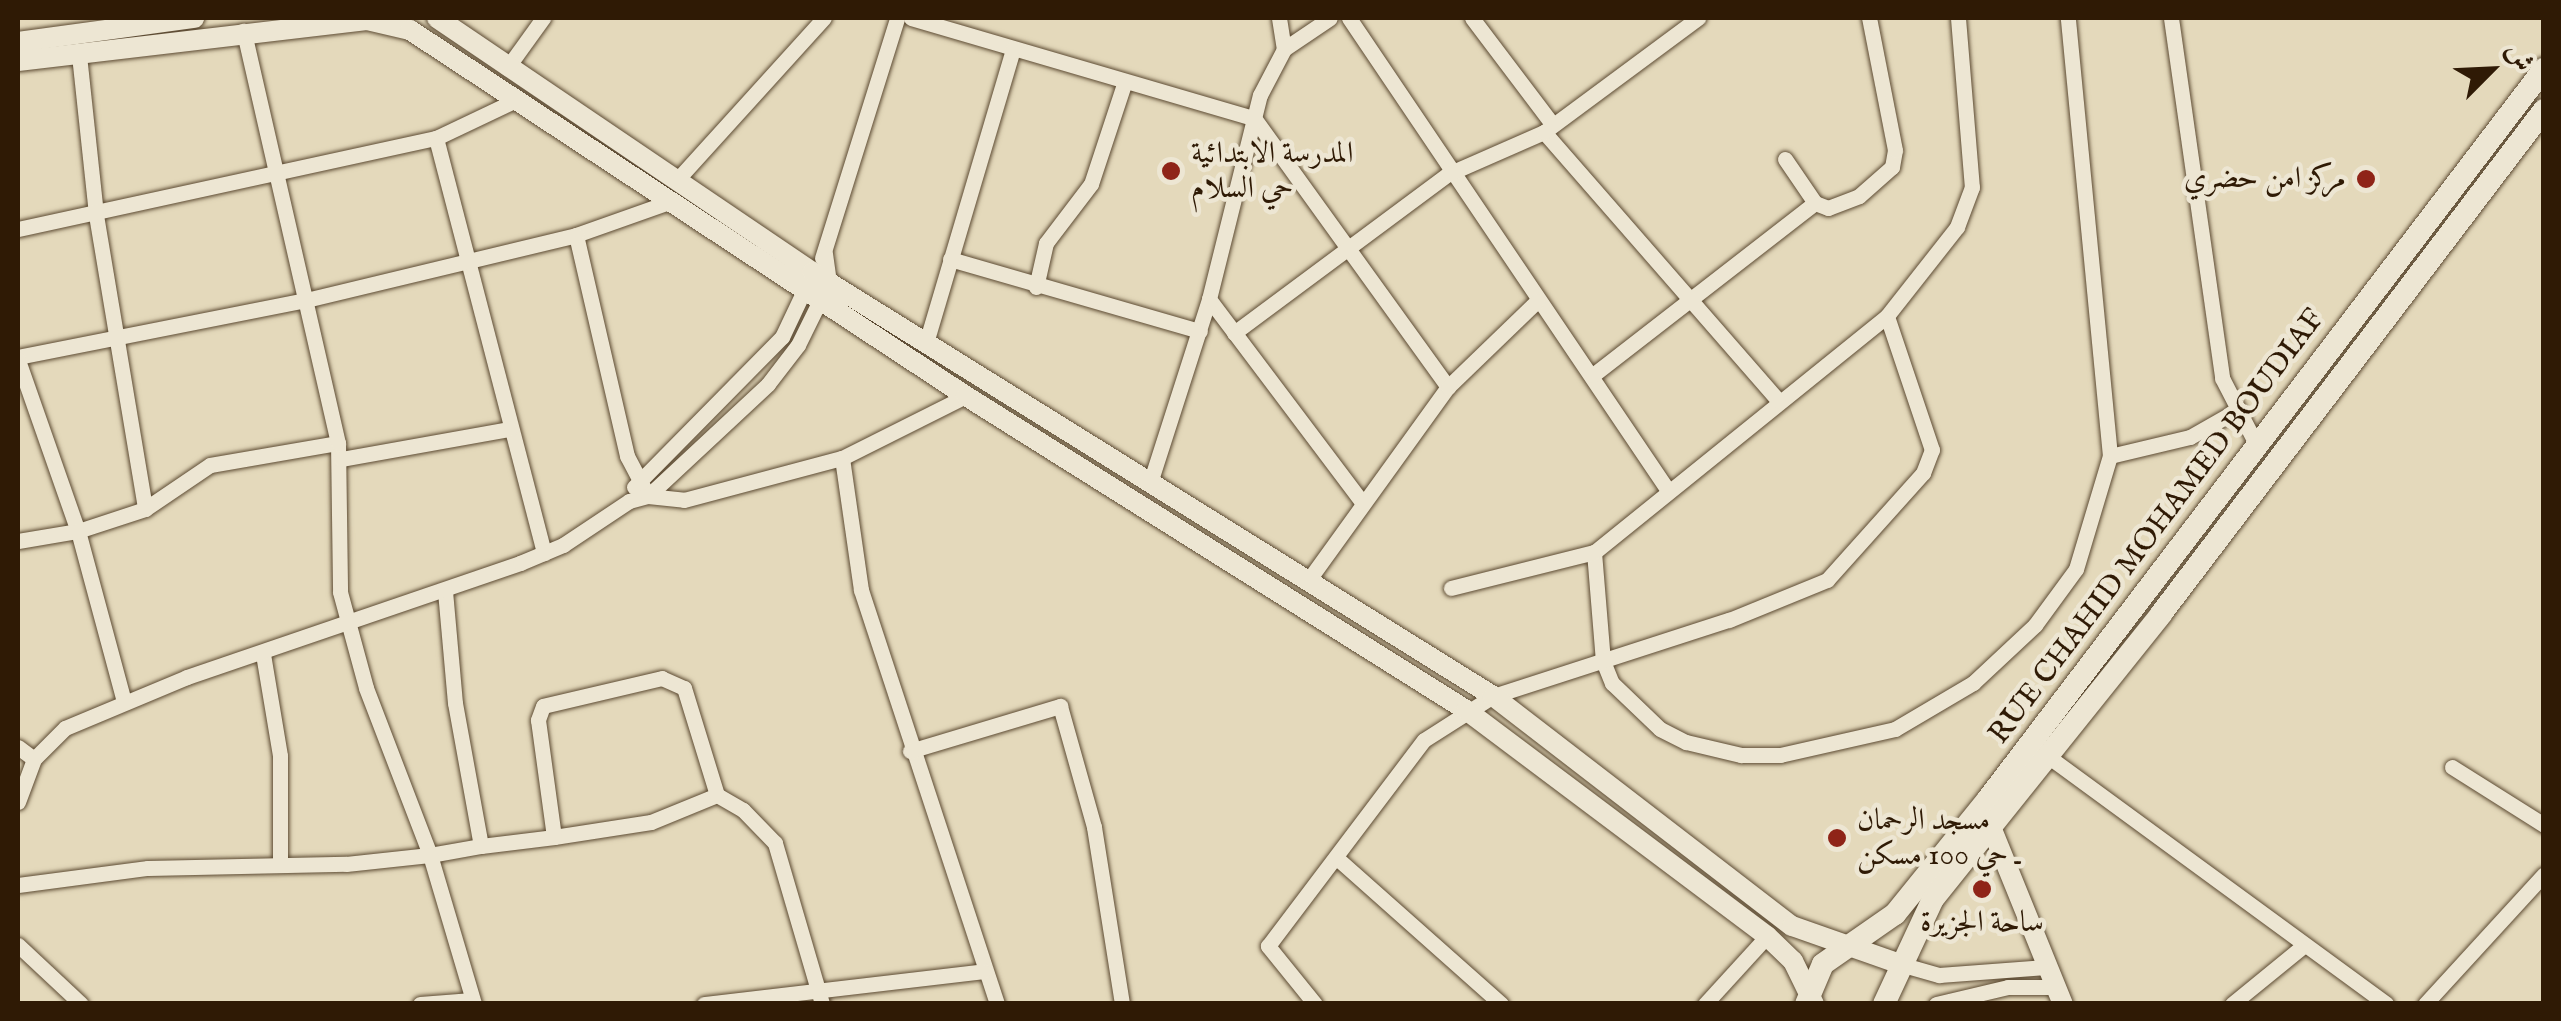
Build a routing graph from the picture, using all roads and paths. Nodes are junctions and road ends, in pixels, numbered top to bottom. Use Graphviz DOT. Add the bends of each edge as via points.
graph roads {
  1 [pos="194,18"];
  2 [pos="437,18"];
  3 [pos="543,18"];
  4 [pos="824,18"];
  5 [pos="897,18"];
  6 [pos="911,18"];
  7 [pos="1279,18"];
  8 [pos="1330,18"];
  9 [pos="1348,18"];
  10 [pos="1472,18"];
  11 [pos="1698,18"];
  12 [pos="1868,18"];
  13 [pos="1958,18"];
  14 [pos="2068,18"];
  15 [pos="2171,18"];
  16 [pos="311,22"];
  17 [pos="124,23"];
  18 [pos="268,23"];
  19 [pos="244,30"];
  20 [pos="18,42"];
  21 [pos="1013,49"];
  22 [pos="1284,49"];
  23 [pos="79,56"];
  24 [pos="18,60"];
  25 [pos="507,68"];
  26 [pos="2544,68"];
  27 [pos="1125,82"];
  28 [pos="518,99"];
  29 [pos="2544,110"];
  30 [pos="1254,118"];
  31 [pos="1548,128"];
  32 [pos="436,138"];
  33 [pos="1785,159"];
  34 [pos="1448,174"];
  35 [pos="275,178"];
  36 [pos="674,191"];
  37 [pos="1814,202"];
  38 [pos="96,215"];
  39 [pos="18,229"];
  40 [pos="576,235"];
  41 [pos="1348,246"];
  42 [pos="950,259"];
  43 [pos="473,263"];
  44 [pos="817,286"];
  45 [pos="1036,287"];
  46 [pos="1209,299"];
  47 [pos="302,301"];
  48 [pos="1537,301"];
  49 [pos="1685,301"];
  50 [pos="1887,316"];
  51 [pos="1200,330"];
  52 [pos="114,334"];
  53 [pos="1234,334"];
  54 [pos="926,343"];
  55 [pos="18,359"];
  56 [pos="1593,376"];
  57 [pos="1448,386"];
  58 [pos="966,396"];
  59 [pos="1778,400"];
  60 [pos="2234,412"];
  61 [pos="508,430"];
  62 [pos="1064,432"];
  63 [pos="2256,444"];
  64 [pos="340,451"];
  65 [pos="1054,452"];
  66 [pos="2110,456"];
  67 [pos="842,458"];
  68 [pos="636,482"];
  69 [pos="1150,483"];
  70 [pos="1667,489"];
  71 [pos="648,496"];
  72 [pos="629,500"];
  73 [pos="1363,503"];
  74 [pos="145,509"];
  75 [pos="78,531"];
  76 [pos="18,541"];
  77 [pos="1594,552"];
  78 [pos="544,553"];
  79 [pos="1310,578"];
  80 [pos="1451,588"];
  81 [pos="444,590"];
  82 [pos="344,623"];
  83 [pos="263,654"];
  84 [pos="1603,661"];
  85 [pos="1494,696"];
  86 [pos="124,701"];
  87 [pos="1466,710"];
  88 [pos="18,747"];
  89 [pos="910,751"];
  90 [pos="2049,757"];
  91 [pos="34,759"];
  92 [pos="2452,767"];
  93 [pos="717,795"];
  94 [pos="18,802"];
  95 [pos="2544,825"];
  96 [pos="1991,827"];
  97 [pos="554,837"];
  98 [pos="481,846"];
  99 [pos="430,855"];
  100 [pos="1338,860"];
  101 [pos="280,865"];
  102 [pos="2544,874"];
  103 [pos="1736,882"];
  104 [pos="18,885"];
  105 [pos="1719,901"];
  106 [pos="1767,936"];
  107 [pos="18,946"];
  108 [pos="1848,946"];
  109 [pos="2302,946"];
  110 [pos="1900,964"];
  111 [pos="2046,967"];
  112 [pos="982,971"];
  113 [pos="2059,995"];
  114 [pos="821,998"];
  115 [pos="1809,999"];
  116 [pos="473,1002"];
  117 [pos="81,1004"];
  118 [pos="420,1004"];
  119 [pos="704,1004"];
  120 [pos="996,1004"];
  121 [pos="1122,1004"];
  122 [pos="1315,1004"];
  123 [pos="1501,1004"];
  124 [pos="1706,1004"];
  125 [pos="1884,1004"];
  126 [pos="1936,1004"];
  127 [pos="2232,1004"];
  128 [pos="2386,1004"];
  129 [pos="2425,1004"];
  1 -- 17 [label="street"];
  2 -- 25 [label="street"];
  3 -- 25 [label="street"];
  4 -- 36 [label="street"];
  5 -- 44 [label="street"];
  6 -- 21 [label="street"];
  7 -- 22 [label="street"];
  8 -- 22 [label="street"];
  9 -- 34 [label="street"];
  10 -- 31 [label="street"];
  11 -- 31 [label="street"];
  12 -- 37 [label="street" via="1894,159 1884,177 1848,202 1828,208"];
  13 -- 50 [label="street" via="1969,203"];
  14 -- 66 [label="street"];
  15 -- 60 [label="street" via="2222,378"];
  16 -- 18 [label="street"];
  16 -- 28 [label="street" via="395,24"];
  17 -- 20 [label="street"];
  18 -- 19 [label="street"];
  19 -- 23 [label="street"];
  19 -- 35 [label="street"];
  21 -- 27 [label="street"];
  21 -- 42 [label="street"];
  22 -- 30 [label="street"];
  23 -- 24 [label="street"];
  23 -- 38 [label="street"];
  25 -- 36 [label="street"];
  26 -- 63 [label="main road, RUE CHAHID MOHAMED BOUDIAF"];
  27 -- 30 [label="street"];
  27 -- 45 [label="street" via="1091,184 1046,243"];
  28 -- 32 [label="street"];
  28 -- 36 [label="street"];
  29 -- 90 [label="main road, RUE CHAHID MOHAMED BOUDIAF"];
  30 -- 41 [label="street"];
  30 -- 46 [label="street"];
  31 -- 34 [label="street"];
  31 -- 49 [label="street"];
  32 -- 35 [label="street"];
  32 -- 43 [label="street"];
  33 -- 37 [label="street"];
  34 -- 41 [label="street"];
  34 -- 48 [label="street"];
  35 -- 38 [label="street"];
  35 -- 47 [label="street"];
  36 -- 40 [label="street"];
  36 -- 44 [label="street"];
  37 -- 49 [label="street"];
  38 -- 39 [label="street"];
  38 -- 52 [label="street"];
  40 -- 43 [label="street"];
  40 -- 68 [label="street"];
  41 -- 53 [label="street"];
  41 -- 57 [label="street"];
  42 -- 45 [label="street"];
  42 -- 54 [label="street"];
  43 -- 47 [label="street"];
  43 -- 61 [label="street"];
  44 -- 54 [label="street"];
  44 -- 58 [label="street"];
  44 -- 68 [label="street" via="782,337"];
  44 -- 71 [label="street" via="768,384"];
  45 -- 51 [label="street"];
  46 -- 51 [label="street"];
  46 -- 53 [label="street"];
  47 -- 52 [label="street"];
  47 -- 64 [label="street"];
  48 -- 56 [label="street"];
  48 -- 57 [label="street"];
  49 -- 56 [label="street"];
  49 -- 59 [label="street"];
  50 -- 59 [label="street"];
  50 -- 84 [label="street" via="1932,450 1922,474 1827,580"];
  51 -- 69 [label="street"];
  52 -- 55 [label="street"];
  52 -- 74 [label="street"];
  53 -- 73 [label="street"];
  54 -- 62 [label="street"];
  55 -- 75 [label="street"];
  56 -- 70 [label="street"];
  57 -- 73 [label="street"];
  58 -- 65 [label="street"];
  58 -- 67 [label="street"];
  59 -- 70 [label="street"];
  60 -- 63 [label="street"];
  60 -- 66 [label="street" via="2190,436"];
  61 -- 64 [label="street"];
  61 -- 78 [label="street"];
  62 -- 65 [label="street"];
  62 -- 69 [label="street"];
  63 -- 108 [label="main road, RUE CHAHID MOHAMED BOUDIAF" via="1895,914"];
  64 -- 74 [label="street" via="210,465"];
  64 -- 82 [label="street" via="335,536"];
  65 -- 87 [label="street"];
  66 -- 84 [label="street" via="2087,544 2063,593 1973,683 1896,729 1780,755 1713,751 1660,730 1630,705"];
  67 -- 71 [label="street" via="684,500"];
  67 -- 89 [label="street" via="861,590"];
  68 -- 71 [label="street"];
  68 -- 72 [label="street"];
  69 -- 79 [label="street"];
  70 -- 77 [label="street"];
  71 -- 72 [label="street"];
  72 -- 78 [label="street"];
  73 -- 79 [label="street"];
  74 -- 75 [label="street"];
  75 -- 76 [label="street"];
  75 -- 86 [label="street"];
  77 -- 80 [label="street"];
  77 -- 84 [label="street"];
  78 -- 81 [label="street"];
  79 -- 85 [label="street"];
  81 -- 82 [label="street"];
  81 -- 98 [label="street" via="455,703"];
  82 -- 83 [label="street"];
  82 -- 99 [label="street"];
  83 -- 86 [label="street"];
  83 -- 101 [label="street" via="280,756"];
  84 -- 85 [label="street"];
  85 -- 87 [label="street"];
  85 -- 103 [label="street"];
  86 -- 91 [label="street" via="65,728"];
  87 -- 100 [label="street" via="1424,740"];
  87 -- 105 [label="street"];
  88 -- 91 [label="street"];
  89 -- 112 [label="street"];
  89 -- 121 [label="street" via="1060,706 1094,827"];
  90 -- 96 [label="main road, RUE CHAHID MOHAMED BOUDIAF"];
  90 -- 109 [label="street"];
  91 -- 94 [label="street"];
  92 -- 95 [label="street"];
  93 -- 97 [label="street" via="651,822"];
  93 -- 97 [label="street" via="678,681 662,678 564,699 544,706 538,720"];
  93 -- 114 [label="street" via="776,843"];
  96 -- 110 [label="main road, RUE CHAHID MOHAMED BOUDIAF" via="1933,899"];
  96 -- 111 [label="street"];
  97 -- 98 [label="street"];
  98 -- 99 [label="street"];
  99 -- 101 [label="street"];
  99 -- 116 [label="street"];
  100 -- 122 [label="street" via="1268,946"];
  100 -- 123 [label="street"];
  101 -- 104 [label="street" via="148,868"];
  102 -- 129 [label="street"];
  103 -- 105 [label="street"];
  103 -- 108 [label="street" via="1798,930"];
  105 -- 106 [label="street"];
  106 -- 115 [label="street" via="1793,961"];
  106 -- 124 [label="street"];
  107 -- 117 [label="street"];
  108 -- 110 [label="street"];
  108 -- 115 [label="main road, RUE CHAHID MOHAMED BOUDIAF" via="1823,964"];
  109 -- 127 [label="street"];
  109 -- 128 [label="street"];
  110 -- 111 [label="street" via="1939,975"];
  110 -- 125 [label="main road, RUE CHAHID MOHAMED BOUDIAF"];
  111 -- 113 [label="street"];
  112 -- 114 [label="street"];
  112 -- 120 [label="street"];
  113 -- 126 [label="street" via="2008,986"];
  114 -- 119 [label="street"];
  116 -- 118 [label="street"];
}
